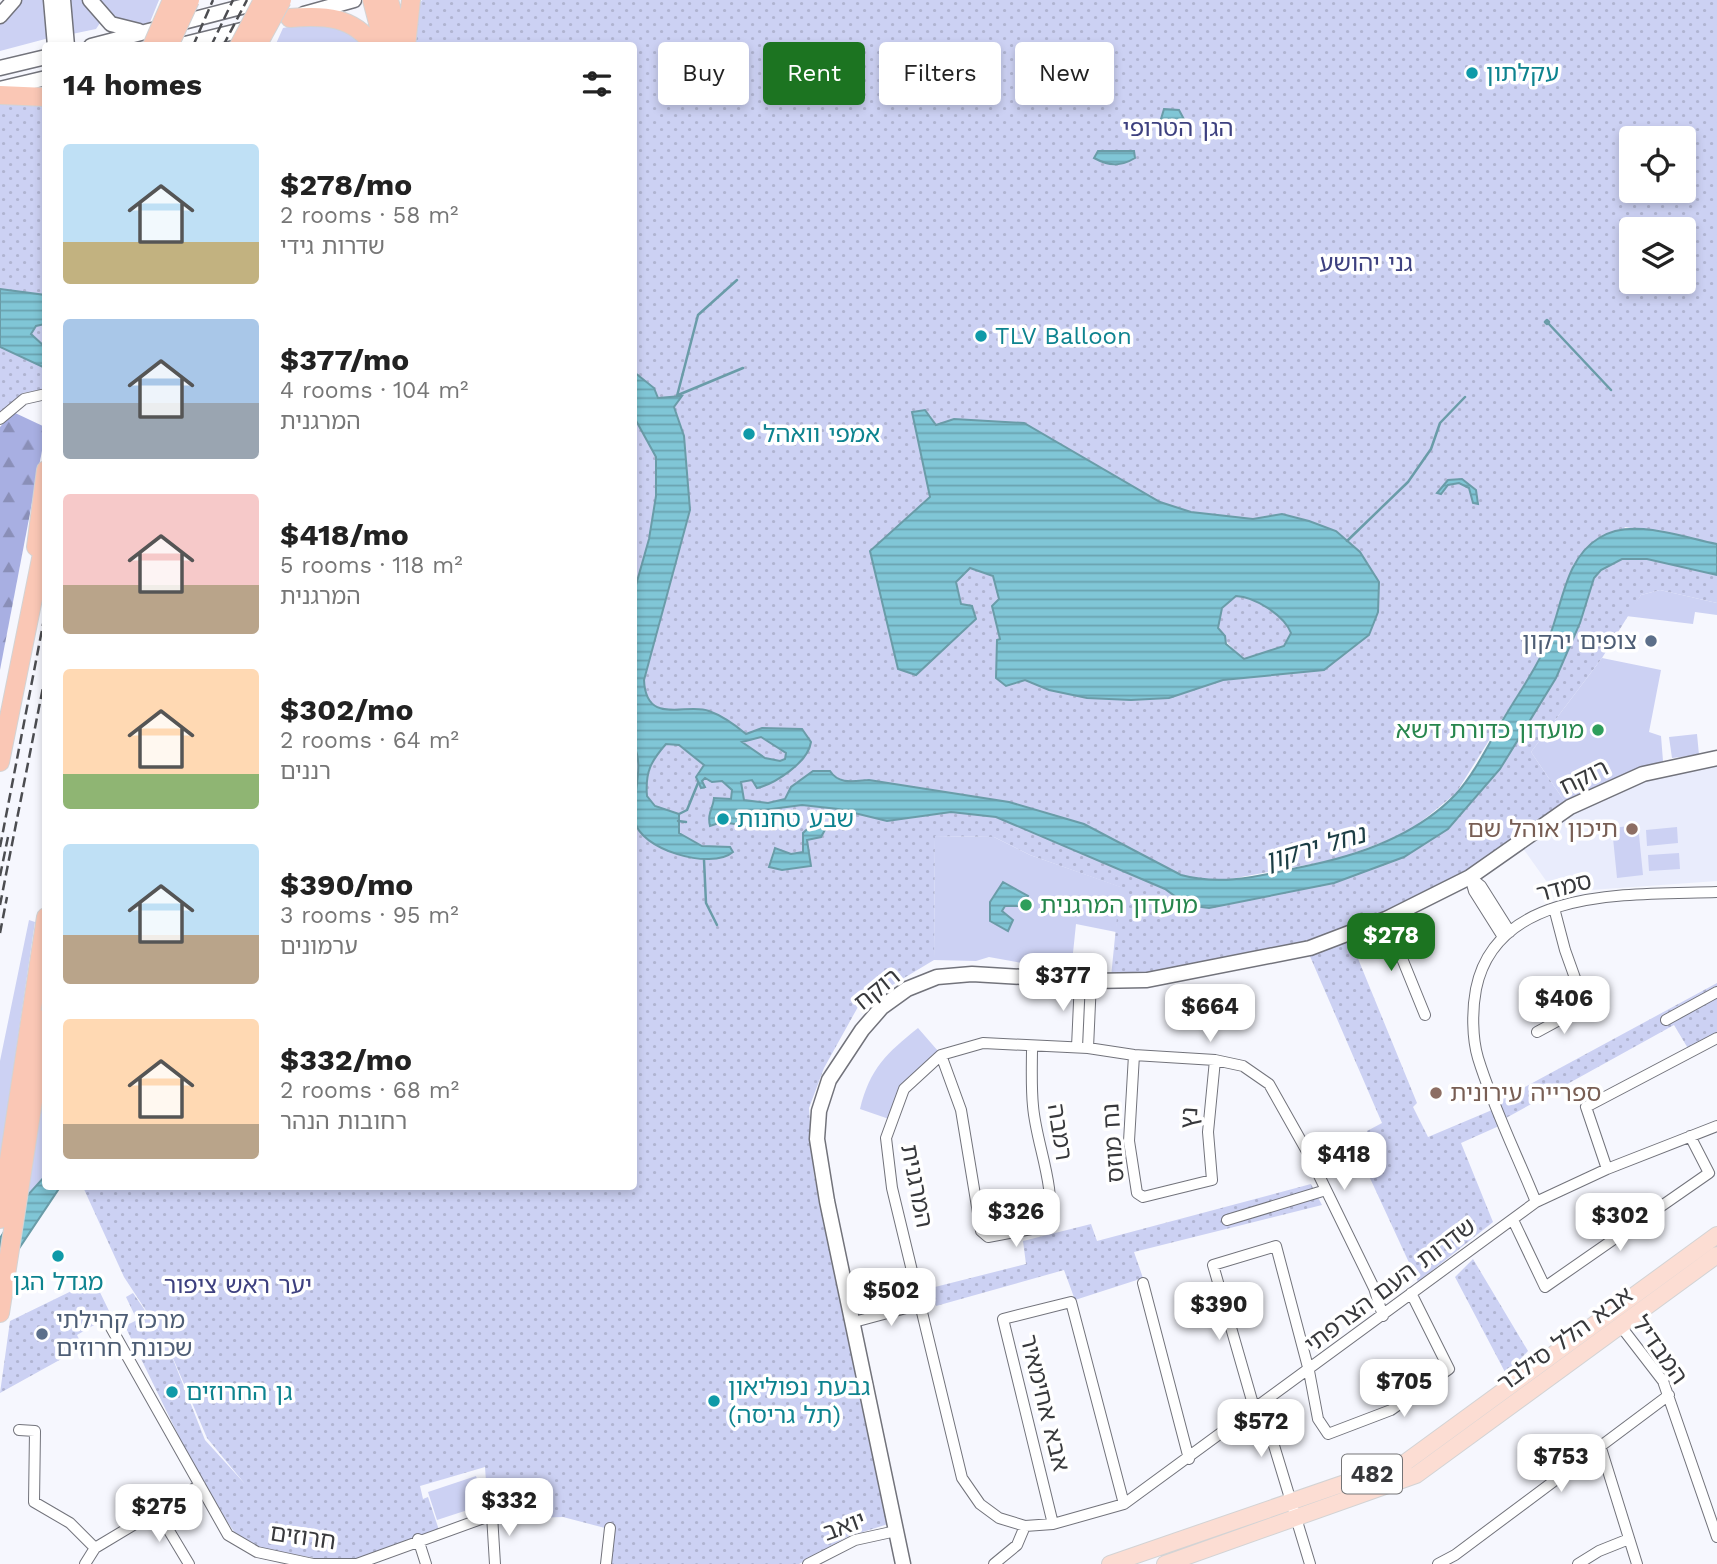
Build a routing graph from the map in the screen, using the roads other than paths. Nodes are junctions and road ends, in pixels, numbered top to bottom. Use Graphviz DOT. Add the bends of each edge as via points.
graph roads {
  1 [pos="14,0"];
  2 [pos="51,0"];
  3 [pos="63,0"];
  4 [pos="90,0"];
  5 [pos="170,0"];
  6 [pos="191,0"];
  7 [pos="263,0"];
  8 [pos="269,0"];
  9 [pos="282,0"];
  10 [pos="354,0"];
  11 [pos="372,0"];
  12 [pos="389,0"];
  13 [pos="411,0"];
  14 [pos="289,9"];
  15 [pos="0,16"];
  16 [pos="153,38"];
  17 [pos="55,42"];
  18 [pos="68,42"];
  19 [pos="122,42"];
  20 [pos="171,42"];
  21 [pos="189,42"];
  22 [pos="241,42"];
  23 [pos="259,42"];
  24 [pos="269,42"];
  25 [pos="371,42"];
  26 [pos="383,42"];
  27 [pos="402,42"];
  28 [pos="404,42"];
  29 [pos="42,58"];
  30 [pos="0,68"];
  31 [pos="42,79"];
  32 [pos="0,92"];
  33 [pos="42,97"];
  34 [pos="42,394"];
  35 [pos="0,419"];
  36 [pos="42,501"];
  37 [pos="42,554"];
  38 [pos="23,651"];
  39 [pos="1717,758"];
  40 [pos="0,762"];
  41 [pos="1470,877"];
  42 [pos="1717,892"];
  43 [pos="1554,908"];
  44 [pos="1386,919"];
  45 [pos="1507,935"];
  46 [pos="42,943"];
  47 [pos="1086,981"];
  48 [pos="42,988"];
  49 [pos="1717,992"];
  50 [pos="1425,1015"];
  51 [pos="1666,1020"];
  52 [pos="1537,1032"];
  53 [pos="1717,1038"];
  54 [pos="42,1043"];
  55 [pos="1032,1046"];
  56 [pos="1083,1047"];
  57 [pos="941,1055"];
  58 [pos="1134,1055"];
  59 [pos="1215,1060"];
  60 [pos="17,1106"];
  61 [pos="1717,1126"];
  62 [pos="1690,1136"];
  63 [pos="1607,1170"];
  64 [pos="1212,1180"];
  65 [pos="1326,1190"];
  66 [pos="1536,1202"];
  67 [pos="0,1219"];
  68 [pos="1227,1220"];
  69 [pos="1513,1220"];
  70 [pos="1717,1235"];
  71 [pos="1717,1255"];
  72 [pos="1143,1283"];
  73 [pos="1411,1293"];
  74 [pos="921,1304"];
  75 [pos="0,1313"];
  76 [pos="1383,1316"];
  77 [pos="105,1317"];
  78 [pos="1599,1319"];
  79 [pos="854,1322"];
  80 [pos="1622,1325"];
  81 [pos="1310,1371"];
  82 [pos="1669,1395"];
  83 [pos="1258,1408"];
  84 [pos="19,1430"];
  85 [pos="1600,1445"];
  86 [pos="1189,1459"];
  87 [pos="200,1485"];
  88 [pos="1124,1504"];
  89 [pos="156,1509"];
  90 [pos="1292,1511"];
  91 [pos="1052,1524"];
  92 [pos="1025,1527"];
  93 [pos="610,1528"];
  94 [pos="896,1531"];
  95 [pos="1716,1531"];
  96 [pos="418,1539"];
  97 [pos="1629,1539"];
  98 [pos="95,1548"];
  99 [pos="85,1564"];
  100 [pos="188,1564"];
  101 [pos="313,1564"];
  102 [pos="426,1564"];
  103 [pos="495,1564"];
  104 [pos="606,1564"];
  105 [pos="808,1564"];
  106 [pos="903,1564"];
  107 [pos="994,1564"];
  108 [pos="1110,1564"];
  109 [pos="1165,1564"];
  110 [pos="1310,1564"];
  111 [pos="1438,1564"];
  112 [pos="1578,1564"];
  113 [pos="1637,1564"];
  1 -- 15 [label="street"];
  2 -- 17 [label="street"];
  3 -- 18 [label="street"];
  4 -- 16 [label="street" via="97,12 117,27"];
  5 -- 16 [label="highway, bridge"];
  6 -- 20 [label="highway, bridge"];
  7 -- 22 [label="highway, bridge"];
  8 -- 16 [label="street"];
  9 -- 23 [label="highway, bridge"];
  10 -- 14 [label="street"];
  11 -- 26 [label="highway"];
  12 -- 27 [label="highway"];
  13 -- 28 [label="highway"];
  14 -- 21 [label="street"];
  14 -- 24 [label="highway"];
  14 -- 25 [label="highway" via="344,20"];
  16 -- 19 [label="street"];
  29 -- 30 [label="street"];
  31 -- 32 [label="street"];
  32 -- 33 [label="highway"];
  34 -- 35 [label="street" via="30,395"];
  36 -- 38 [label="highway"];
  37 -- 38 [label="highway"];
  38 -- 40 [label="highway"];
  39 -- 41 [label="street, רוקח" via="1643,774 1570,807"];
  41 -- 44 [label="street, רוקח"];
  41 -- 45 [label="street" via="1474,891"];
  42 -- 43 [label="street, סמדר" via="1599,897"];
  43 -- 45 [label="street, סמדר" via="1534,915"];
  43 -- 52 [label="street" via="1585,1006"];
  44 -- 47 [label="street, רוקח" via="1327,943 1261,960 1147,980"];
  44 -- 50 [label="street"];
  45 -- 66 [label="street, סמדר" via="1480,968 1473,1006 1477,1056"];
  46 -- 60 [label="highway"];
  47 -- 56 [label="street"];
  47 -- 79 [label="street, רוקח" via="972,974 929,979 882,1007 841,1061 824,1092 817,1139"];
  48 -- 60 [label="highway"];
  49 -- 51 [label="street"];
  53 -- 63 [label="street" via="1586,1107"];
  54 -- 75 [label="highway"];
  55 -- 56 [label="street, המרגנית"];
  55 -- 57 [label="street, המרגנית" via="983,1043"];
  55 -- 57 [label="street, רמבה" via="1033,1107 1048,1187 1048,1226 988,1237 981,1231 961,1110"];
  56 -- 58 [label="street, המרגנית"];
  57 -- 74 [label="street, המרגנית" via="904,1089 886,1138 892,1188"];
  58 -- 59 [label="street, המרגנית"];
  58 -- 64 [label="street, נח מוזס" via="1129,1141 1137,1193 1143,1197"];
  59 -- 64 [label="street, נץ" via="1208,1132"];
  59 -- 65 [label="street, המרגנית" via="1243,1066 1269,1084"];
  60 -- 67 [label="highway"];
  61 -- 62 [label="street, שדרות העם הצרפתי"];
  62 -- 63 [label="street, שדרות העם הצרפתי"];
  62 -- 69 [label="street" via="1709,1173 1545,1287"];
  63 -- 66 [label="street, שדרות העם הצרפתי"];
  65 -- 68 [label="street"];
  65 -- 76 [label="street, המרגנית"];
  66 -- 69 [label="street, שדרות העם הצרפתי"];
  69 -- 73 [label="street, שדרות העם הצרפתי"];
  70 -- 78 [label="main road, אבא הלל סילבר / 482"];
  71 -- 80 [label="main road, אבא הלל סילבר / 482"];
  72 -- 86 [label="street"];
  73 -- 76 [label="street, שדרות העם הצרפתי"];
  73 -- 81 [label="street" via="1448,1369 1391,1410 1328,1434 1318,1419"];
  74 -- 79 [label="street"];
  74 -- 92 [label="street, המרגנית" via="962,1478 980,1504 999,1518"];
  76 -- 81 [label="street, שדרות העם הצרפתי"];
  77 -- 87 [label="street, חרוזים"];
  78 -- 80 [label="street, המבדיל"];
  78 -- 90 [label="main road, אבא הלל סילבר / 482" via="1421,1453"];
  79 -- 94 [label="street, רוקח"];
  80 -- 82 [label="street, המבדיל"];
  80 -- 90 [label="main road, אבא הלל סילבר / 482" via="1416,1475"];
  81 -- 83 [label="street, שדרות העם הצרפתי"];
  81 -- 83 [label="street" via="1276,1246 1213,1265"];
  82 -- 85 [label="street"];
  82 -- 95 [label="street, המבדיל"];
  83 -- 86 [label="street, שדרות העם הצרפתי"];
  83 -- 90 [label="street"];
  84 -- 98 [label="street" via="35,1431 34,1502 69,1523"];
  85 -- 97 [label="street"];
  85 -- 111 [label="street"];
  86 -- 88 [label="street, שדרות העם הצרפתי"];
  87 -- 89 [label="street"];
  87 -- 101 [label="street, חרוזים" via="228,1535 257,1552"];
  88 -- 91 [label="street, שדרות העם הצרפתי"];
  88 -- 91 [label="street, אבא אחימאיר" via="1071,1302 1003,1319"];
  89 -- 98 [label="street"];
  89 -- 100 [label="street"];
  90 -- 108 [label="main road, אבא הלל סילבר / 482"];
  90 -- 109 [label="main road, אבא הלל סילבר / 482"];
  90 -- 110 [label="street"];
  91 -- 92 [label="street, שדרות העם הצרפתי"];
  92 -- 107 [label="street" via="1017,1545"];
  93 -- 104 [label="street"];
  94 -- 105 [label="street, יואב" via="855,1540"];
  94 -- 106 [label="street, רוקח"];
  96 -- 101 [label="street, חרוזים" via="357,1564"];
  96 -- 102 [label="street"];
  96 -- 103 [label="street, חרוזים" via="492,1515"];
  97 -- 112 [label="street"];
  97 -- 113 [label="street"];
  98 -- 99 [label="street"];
}
